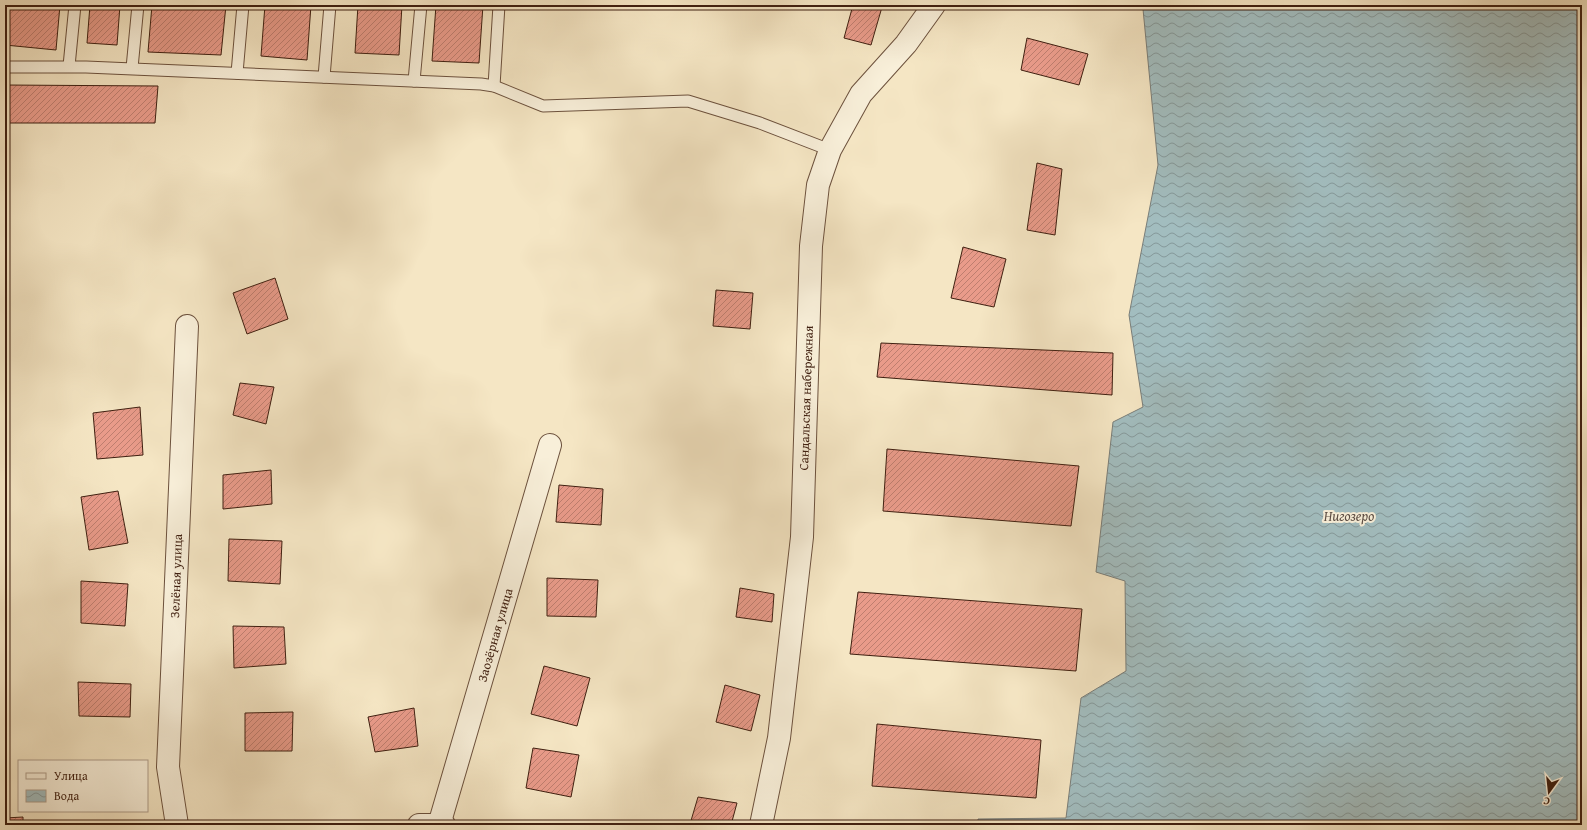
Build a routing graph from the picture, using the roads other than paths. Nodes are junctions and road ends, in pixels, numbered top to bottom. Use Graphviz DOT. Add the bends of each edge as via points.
graph roads {
  1 [pos="75,5"];
  2 [pos="138,5"];
  3 [pos="243,5"];
  4 [pos="330,5"];
  5 [pos="421,5"];
  6 [pos="499,5"];
  7 [pos="934,5"];
  8 [pos="69,66"];
  9 [pos="5,67"];
  10 [pos="132,68"];
  11 [pos="237,73"];
  12 [pos="324,77"];
  13 [pos="414,81"];
  14 [pos="494,86"];
  15 [pos="830,150"];
  16 [pos="187,326"];
  17 [pos="550,445"];
  18 [pos="177,825"];
  19 [pos="436,825"];
  20 [pos="761,825"];
  1 -- 8 [label="lane"];
  2 -- 10 [label="lane"];
  3 -- 11 [label="lane"];
  4 -- 12 [label="lane"];
  5 -- 13 [label="lane"];
  6 -- 14 [label="lane"];
  7 -- 15 [label="street, Сандальская набережная" via="906,44 861,94"];
  8 -- 9 [label="lane"];
  8 -- 10 [label="lane"];
  10 -- 11 [label="lane"];
  11 -- 12 [label="lane"];
  12 -- 13 [label="lane"];
  13 -- 14 [label="lane"];
  14 -- 15 [label="lane" via="543,106 688,101 760,123"];
  15 -- 20 [label="street, Сандальская набережная" via="818,185 811,246 802,537 779,738"];
  16 -- 18 [label="street, Зелёная улица" via="168,767"];
  17 -- 19 [label="street, Заозёрная улица"];
}
